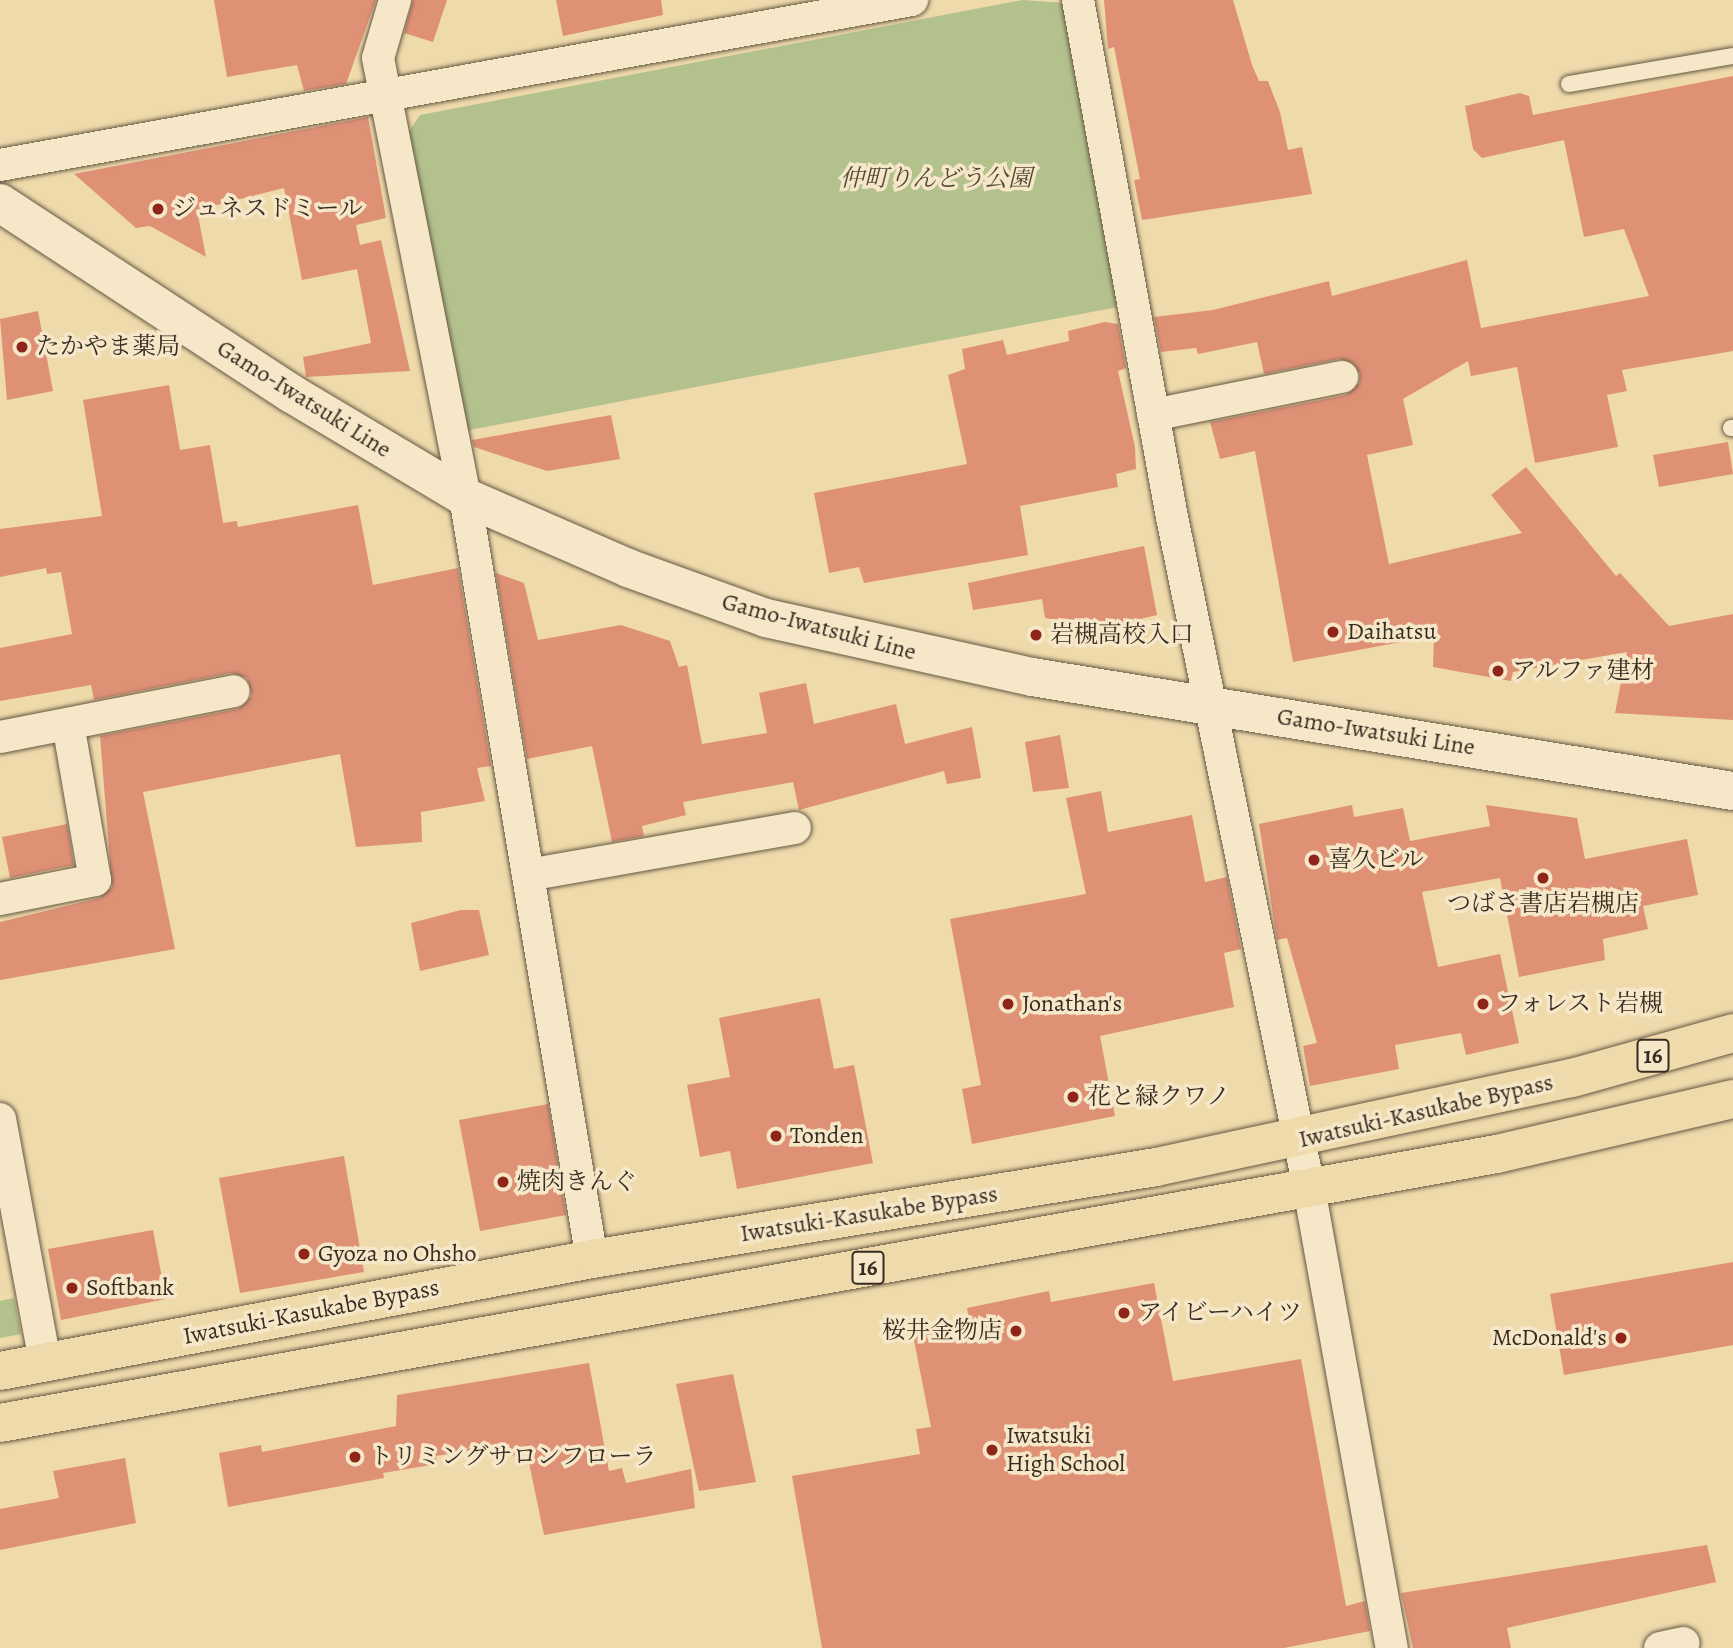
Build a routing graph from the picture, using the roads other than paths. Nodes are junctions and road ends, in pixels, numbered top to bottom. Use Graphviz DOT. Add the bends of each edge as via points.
graph roads {
  1 [pos="396,0"];
  2 [pos="912,0"];
  3 [pos="1077,0"];
  4 [pos="1733,56"];
  5 [pos="1569,84"];
  6 [pos="384,96"];
  7 [pos="0,165"];
  8 [pos="0,203"];
  9 [pos="1342,377"];
  10 [pos="1153,415"];
  11 [pos="465,497"];
  12 [pos="234,691"];
  13 [pos="1214,705"];
  14 [pos="68,724"];
  15 [pos="0,737"];
  16 [pos="1733,791"];
  17 [pos="795,828"];
  18 [pos="528,875"];
  19 [pos="0,899"];
  20 [pos="1733,1033"];
  21 [pos="1733,1099"];
  22 [pos="0,1119"];
  23 [pos="1300,1139"];
  24 [pos="1309,1188"];
  25 [pos="592,1259"];
  26 [pos="45,1362"];
  27 [pos="0,1371"];
  28 [pos="0,1423"];
  29 [pos="1392,1648"];
  1 -- 6 [label="street" via="378,58"];
  2 -- 6 [label="street"];
  3 -- 10 [label="street"];
  4 -- 5 [label="lane"];
  6 -- 7 [label="street"];
  6 -- 11 [label="street"];
  8 -- 11 [label="main road, Gamo-Iwatsuki Line" via="292,394"];
  9 -- 10 [label="street"];
  10 -- 13 [label="street"];
  11 -- 13 [label="main road, Gamo-Iwatsuki Line" via="628,568 766,618 1032,677"];
  11 -- 18 [label="street"];
  12 -- 14 [label="street"];
  13 -- 16 [label="main road, Gamo-Iwatsuki Line"];
  13 -- 23 [label="street"];
  14 -- 15 [label="street"];
  14 -- 19 [label="street" via="95,880"];
  17 -- 18 [label="street"];
  18 -- 25 [label="street"];
  20 -- 23 [label="highway, Iwatsuki-Kasukabe Bypass / 16" via="1572,1078"];
  21 -- 24 [label="highway, Iwatsuki-Kasukabe Bypass / 16" via="1497,1154"];
  22 -- 26 [label="street"];
  23 -- 24 [label="street"];
  23 -- 25 [label="highway, Iwatsuki-Kasukabe Bypass / 16"];
  24 -- 28 [label="highway, Iwatsuki-Kasukabe Bypass / 16"];
  24 -- 29 [label="street"];
  25 -- 26 [label="highway, Iwatsuki-Kasukabe Bypass / 16"];
  26 -- 27 [label="highway, Iwatsuki-Kasukabe Bypass / 16"];
}
